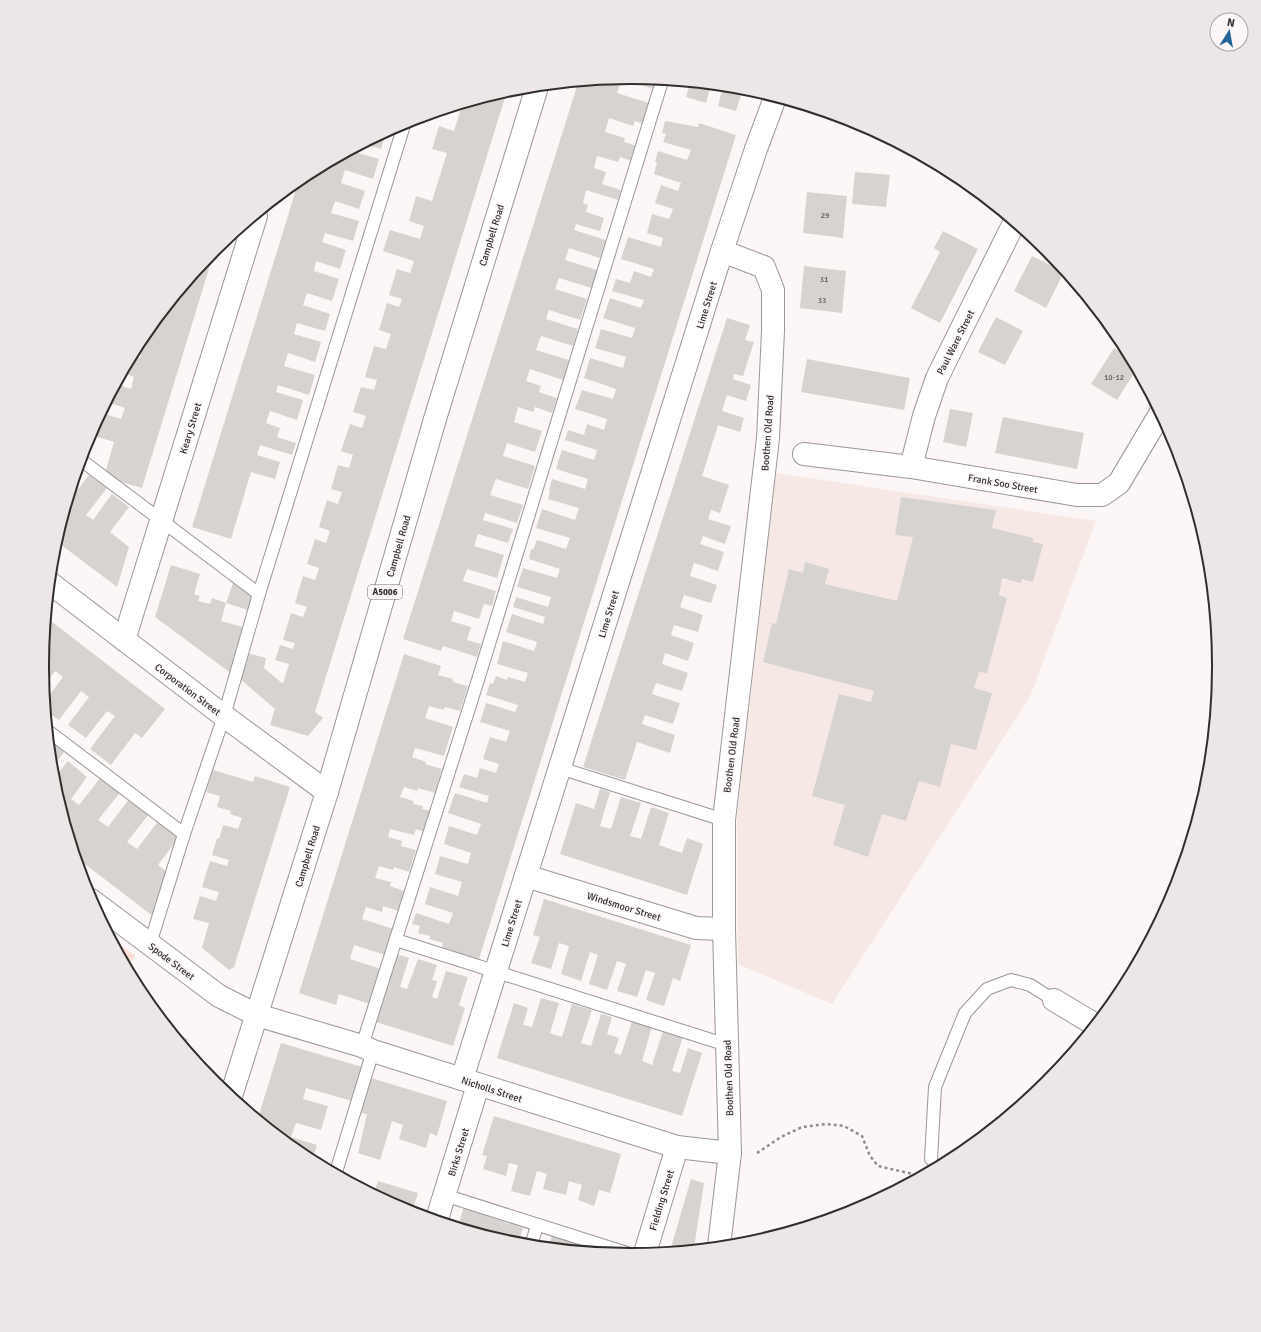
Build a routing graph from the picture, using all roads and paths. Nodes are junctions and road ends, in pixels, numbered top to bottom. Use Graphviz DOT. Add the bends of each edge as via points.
graph roads {
  1 [pos="661,86"];
  2 [pos="535,93"];
  3 [pos="773,102"];
  4 [pos="402,132"];
  5 [pos="254,224"];
  6 [pos="1012,228"];
  7 [pos="722,251"];
  8 [pos="1157,419"];
  9 [pos="804,454"];
  10 [pos="86,463"];
  11 [pos="911,467"];
  12 [pos="161,520"];
  13 [pos="54,587"];
  14 [pos="259,594"];
  15 [pos="124,640"];
  16 [pos="224,716"];
  17 [pos="53,735"];
  18 [pos="560,768"];
  19 [pos="327,792"];
  20 [pos="724,820"];
  21 [pos="184,834"];
  22 [pos="526,876"];
  23 [pos="102,907"];
  24 [pos="724,929"];
  25 [pos="396,940"];
  26 [pos="150,944"];
  27 [pos="495,972"];
  28 [pos="1054,1000"];
  29 [pos="257,1015"];
  30 [pos="1090,1022"];
  31 [pos="727,1045"];
  32 [pos="367,1049"];
  33 [pos="470,1082"];
  34 [pos="234,1091"];
  35 [pos="677,1147"];
  36 [pos="730,1153"];
  37 [pos="931,1159"];
  38 [pos="337,1168"];
  39 [pos="913,1174"];
  40 [pos="444,1195"];
  41 [pos="438,1215"];
  42 [pos="537,1226"];
  43 [pos="533,1239"];
  44 [pos="721,1240"];
  45 [pos="606,1247"];
  46 [pos="647,1247"];
  1 -- 25 [label="lane"];
  2 -- 19 [label="street, Campbell Road / A5006" via="434,419"];
  3 -- 7 [label="street, Lime Street"];
  4 -- 14 [label="lane"];
  5 -- 12 [label="street, Keary Street"];
  6 -- 11 [label="street, Paul Ware Street" via="937,378"];
  7 -- 18 [label="street, Lime Street"];
  7 -- 20 [label="street, Boothen Old Road" via="764,267 773,290 768,438"];
  8 -- 11 [label="street, Frank Soo Street" via="1120,483 1102,495 1077,495"];
  9 -- 11 [label="street, Frank Soo Street"];
  10 -- 12 [label="lane"];
  12 -- 14 [label="lane"];
  12 -- 15 [label="street, Keary Street"];
  13 -- 15 [label="street, Corporation Street"];
  14 -- 16 [label="lane"];
  15 -- 16 [label="street, Corporation Street"];
  16 -- 19 [label="street, Corporation Street"];
  16 -- 21 [label="lane"];
  17 -- 21 [label="lane"];
  18 -- 20 [label="lane"];
  18 -- 22 [label="street, Lime Street"];
  19 -- 29 [label="street, Campbell Road / A5006"];
  20 -- 24 [label="street, Boothen Old Road"];
  21 -- 26 [label="lane"];
  22 -- 24 [label="street, Windsmoor Street" via="696,928"];
  22 -- 27 [label="street, Lime Street"];
  23 -- 26 [label="street, Spode Street"];
  24 -- 31 [label="street, Boothen Old Road"];
  25 -- 27 [label="lane"];
  25 -- 32 [label="lane"];
  26 -- 29 [label="street, Spode Street" via="219,996"];
  27 -- 31 [label="lane"];
  27 -- 33 [label="street, Lime Street"];
  28 -- 30 [label="street"];
  28 -- 37 [label="lane" via="1030,985 1011,980 987,989 965,1013 936,1087"];
  29 -- 32 [label="street, Nicholls Street"];
  29 -- 34 [label="street, Campbell Road / A5006"];
  31 -- 36 [label="street, Boothen Old Road"];
  32 -- 33 [label="street, Nicholls Street"];
  32 -- 38 [label="lane"];
  33 -- 35 [label="street, Nicholls Street"];
  33 -- 40 [label="street, Birks Street"];
  35 -- 36 [label="street, Nicholls Street"];
  35 -- 46 [label="street, Fielding Street"];
  36 -- 39 [label="path" via="752,1155 802,1127 826,1124 844,1126 862,1136 870,1156 878,1166"];
  36 -- 44 [label="street, Boothen Old Road"];
  40 -- 41 [label="street, Birks Street"];
  40 -- 42 [label="lane"];
  42 -- 43 [label="lane"];
  42 -- 45 [label="lane"];
}
